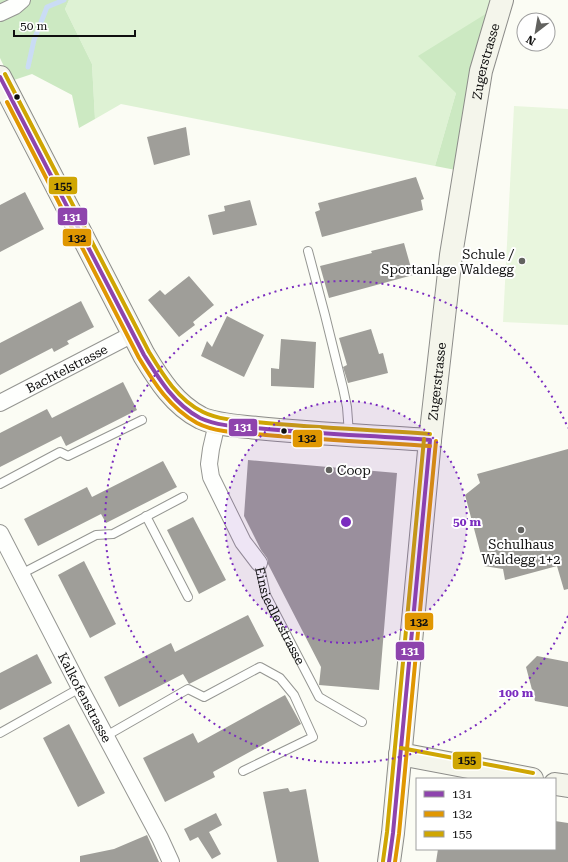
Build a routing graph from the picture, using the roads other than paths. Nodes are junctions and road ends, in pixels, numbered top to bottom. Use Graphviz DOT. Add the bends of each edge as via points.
graph roads {
  1 [pos="22,0"];
  2 [pos="502,0"];
  3 [pos="0,13"];
  4 [pos="1,83"];
  5 [pos="308,251"];
  6 [pos="133,334"];
  7 [pos="0,403"];
  8 [pos="142,420"];
  9 [pos="217,422"];
  10 [pos="349,434"];
  11 [pos="430,440"];
  12 [pos="0,484"];
  13 [pos="182,498"];
  14 [pos="146,516"];
  15 [pos="0,533"];
  16 [pos="259,563"];
  17 [pos="21,574"];
  18 [pos="188,597"];
  19 [pos="80,688"];
  20 [pos="362,722"];
  21 [pos="0,733"];
  22 [pos="106,736"];
  23 [pos="400,754"];
  24 [pos="243,771"];
  25 [pos="527,778"];
  26 [pos="556,784"];
  27 [pos="568,786"];
  28 [pos="171,862"];
  29 [pos="389,862"];
  1 -- 3 [label="street"];
  2 -- 11 [label="main road, Zugerstrasse" via="481,71 450,255"];
  4 -- 6 [label="main road"];
  5 -- 10 [label="lane" via="344,388"];
  6 -- 7 [label="street, Bachtelstrasse"];
  6 -- 9 [label="main road" via="156,376 178,402 202,418"];
  8 -- 12 [label="lane" via="68,456 60,452"];
  9 -- 10 [label="main road"];
  9 -- 16 [label="street, Einsiedlerstrasse" via="209,464 211,477 243,542"];
  10 -- 11 [label="main road"];
  11 -- 23 [label="main road, Zugerstrasse"];
  13 -- 14 [label="lane"];
  14 -- 17 [label="lane" via="113,534 96,535"];
  14 -- 18 [label="lane"];
  15 -- 17 [label="street, Kalkofenstrasse"];
  16 -- 20 [label="lane, Einsiedlerstrasse" via="266,595 320,697"];
  17 -- 19 [label="street, Kalkofenstrasse"];
  19 -- 21 [label="lane"];
  19 -- 22 [label="street, Kalkofenstrasse"];
  22 -- 24 [label="lane" via="188,689 204,697 260,667 280,678 289,689 313,737"];
  22 -- 28 [label="street, Kalkofenstrasse"];
  23 -- 25 [label="main road"];
  23 -- 29 [label="main road, Zugerstrasse"];
  26 -- 27 [label="main road"];
}
